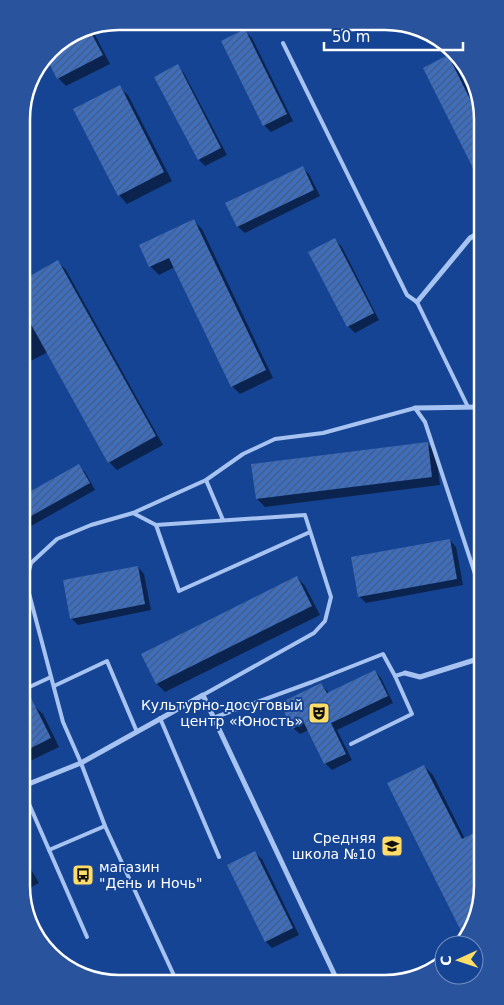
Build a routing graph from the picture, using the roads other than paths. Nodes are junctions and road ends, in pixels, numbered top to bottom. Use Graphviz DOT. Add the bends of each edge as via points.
graph roads {
  1 [pos="283,43"];
  2 [pos="474,236"];
  3 [pos="416,302"];
  4 [pos="468,407"];
  5 [pos="474,407"];
  6 [pos="415,408"];
  7 [pos="206,480"];
  8 [pos="133,513"];
  9 [pos="224,520"];
  10 [pos="156,525"];
  11 [pos="310,532"];
  12 [pos="30,566"];
  13 [pos="474,571"];
  14 [pos="30,599"];
  15 [pos="474,660"];
  16 [pos="405,673"];
  17 [pos="395,676"];
  18 [pos="51,677"];
  19 [pos="54,686"];
  20 [pos="30,687"];
  21 [pos="203,695"];
  22 [pos="160,718"];
  23 [pos="214,718"];
  24 [pos="137,732"];
  25 [pos="351,744"];
  26 [pos="81,763"];
  27 [pos="30,783"];
  28 [pos="30,805"];
  29 [pos="105,826"];
  30 [pos="49,850"];
  31 [pos="219,858"];
  32 [pos="87,936"];
  33 [pos="174,975"];
  34 [pos="335,975"];
  1 -- 3 [label="lane" via="407,295"];
  2 -- 3 [label="street"];
  3 -- 4 [label="lane"];
  4 -- 5 [label="street"];
  4 -- 6 [label="street"];
  6 -- 7 [label="lane" via="322,432 275,439 244,454"];
  6 -- 13 [label="lane" via="425,422"];
  7 -- 8 [label="lane"];
  7 -- 9 [label="lane"];
  8 -- 10 [label="lane"];
  8 -- 12 [label="lane" via="57,539"];
  9 -- 10 [label="lane"];
  9 -- 11 [label="lane" via="305,515"];
  10 -- 11 [label="lane" via="179,591"];
  11 -- 21 [label="lane" via="331,597 325,621 314,633"];
  14 -- 18 [label="lane"];
  15 -- 16 [label="street" via="420,677"];
  16 -- 17 [label="lane"];
  17 -- 23 [label="lane" via="382,654"];
  17 -- 25 [label="lane" via="412,714"];
  18 -- 19 [label="lane"];
  18 -- 20 [label="lane"];
  19 -- 24 [label="lane" via="108,661"];
  19 -- 26 [label="lane" via="63,722"];
  21 -- 22 [label="street"];
  21 -- 23 [label="street"];
  22 -- 24 [label="street"];
  22 -- 31 [label="lane"];
  23 -- 34 [label="street"];
  24 -- 26 [label="street"];
  26 -- 27 [label="street"];
  26 -- 29 [label="lane"];
  28 -- 30 [label="lane"];
  29 -- 30 [label="lane"];
  29 -- 33 [label="lane"];
  30 -- 32 [label="lane"];
}
